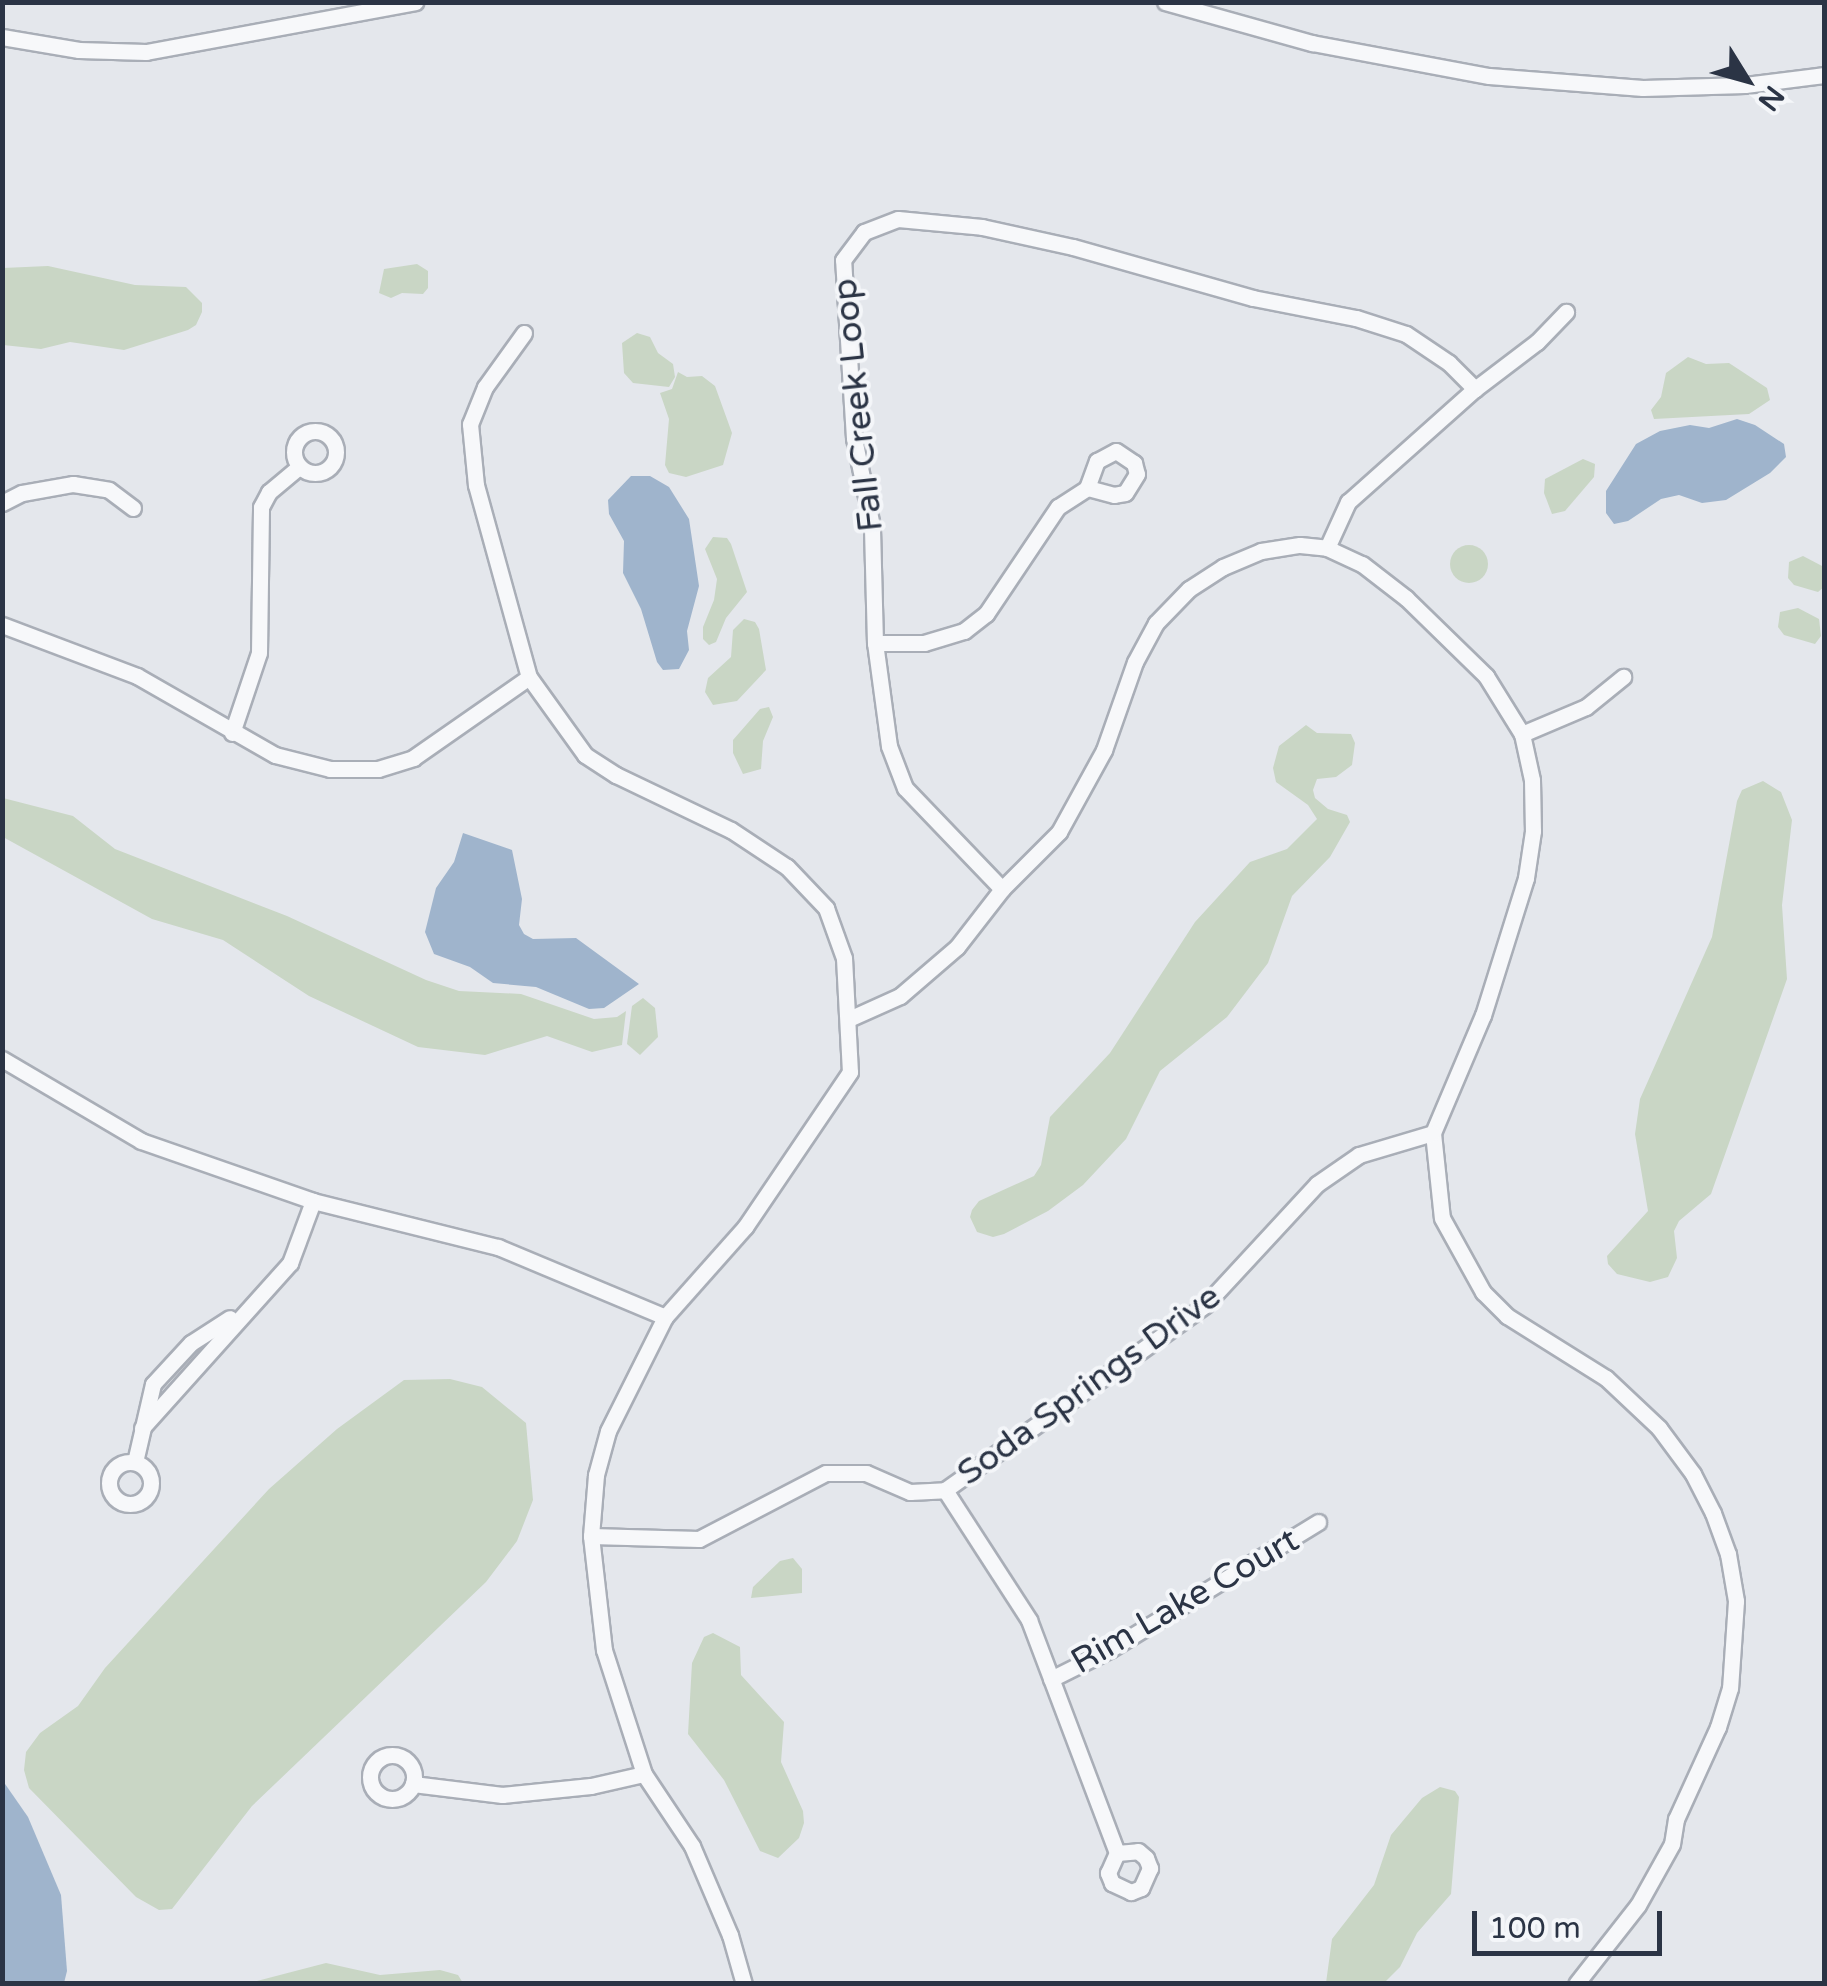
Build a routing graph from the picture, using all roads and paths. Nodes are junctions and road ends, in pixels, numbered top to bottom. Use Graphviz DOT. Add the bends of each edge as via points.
graph roads {
  1 [pos="415,2"];
  2 [pos="1165,2"];
  3 [pos="2,37"];
  4 [pos="1824,75"];
  5 [pos="1566,312"];
  6 [pos="524,333"];
  7 [pos="1474,389"];
  8 [pos="299,467"];
  9 [pos="1087,488"];
  10 [pos="2,503"];
  11 [pos="133,508"];
  12 [pos="1327,548"];
  13 [pos="2,625"];
  14 [pos="875,643"];
  15 [pos="529,677"];
  16 [pos="1623,677"];
  17 [pos="232,733"];
  18 [pos="1522,734"];
  19 [pos="1002,889"];
  20 [pos="851,1018"];
  21 [pos="2,1059"];
  22 [pos="1433,1132"];
  23 [pos="313,1201"];
  24 [pos="665,1318"];
  25 [pos="135,1462"];
  26 [pos="945,1490"];
  27 [pos="1318,1522"];
  28 [pos="590,1536"];
  29 [pos="1051,1678"];
  30 [pos="644,1774"];
  31 [pos="413,1784"];
  32 [pos="1116,1853"];
  33 [pos="744,1984"];
  34 [pos="1576,1984"];
  1 -- 3 [label="street" via="146,52"];
  2 -- 4 [label="street" via="1312,43 1489,76 1642,88"];
  5 -- 7 [label="street"];
  6 -- 15 [label="street" via="485,386 470,424 476,485"];
  7 -- 12 [label="street" via="1348,502"];
  7 -- 14 [label="street, Fall Creek Loop" via="1406,334 1356,318 982,228 898,219 864,232 843,260 854,438 872,526"];
  8 -- 17 [label="street" via="261,507 259,653"];
  9 -- 14 [label="street" via="1058,507 986,614 964,631 924,642"];
  10 -- 11 [label="street" via="73,484 109,490"];
  12 -- 18 [label="street" via="1362,564 1440,628 1486,676"];
  12 -- 19 [label="street" via="1261,551 1224,567 1189,589 1156,623 1104,750 1060,832"];
  13 -- 17 [label="street" via="137,676"];
  14 -- 19 [label="street, Fall Creek Loop" via="889,746 905,788"];
  15 -- 17 [label="street" via="412,758 378,769 330,769 275,755"];
  15 -- 20 [label="street" via="586,755 731,830 787,868 826,908 844,958"];
  16 -- 18 [label="street" via="1586,707"];
  18 -- 22 [label="street" via="1534,831 1526,878 1483,1014"];
  19 -- 20 [label="street" via="957,947 900,996"];
  20 -- 24 [label="street" via="850,1072 833,1100 745,1227"];
  21 -- 23 [label="street" via="141,1141"];
  22 -- 26 [label="street, Soda Springs Drive" via="1359,1155 1317,1184 1205,1305"];
  22 -- 34 [label="street" via="1442,1218 1483,1292 1533,1336 1632,1399 1694,1474 1728,1554 1735,1644 1718,1726 1662,1866"];
  23 -- 24 [label="street" via="498,1247"];
  23 -- 25 [label="street" via="290,1262 142,1428"];
  24 -- 28 [label="street" via="608,1431"];
  26 -- 28 [label="street, Soda Springs Drive" via="910,1492 866,1473 826,1473 699,1539"];
  26 -- 29 [label="street" via="1029,1620"];
  27 -- 29 [label="street, Rim Lake Court" via="1112,1649"];
  28 -- 30 [label="street" via="604,1650"];
  29 -- 32 [label="street"];
  30 -- 31 [label="street" via="502,1795"];
  30 -- 33 [label="street" via="692,1846"];
}
